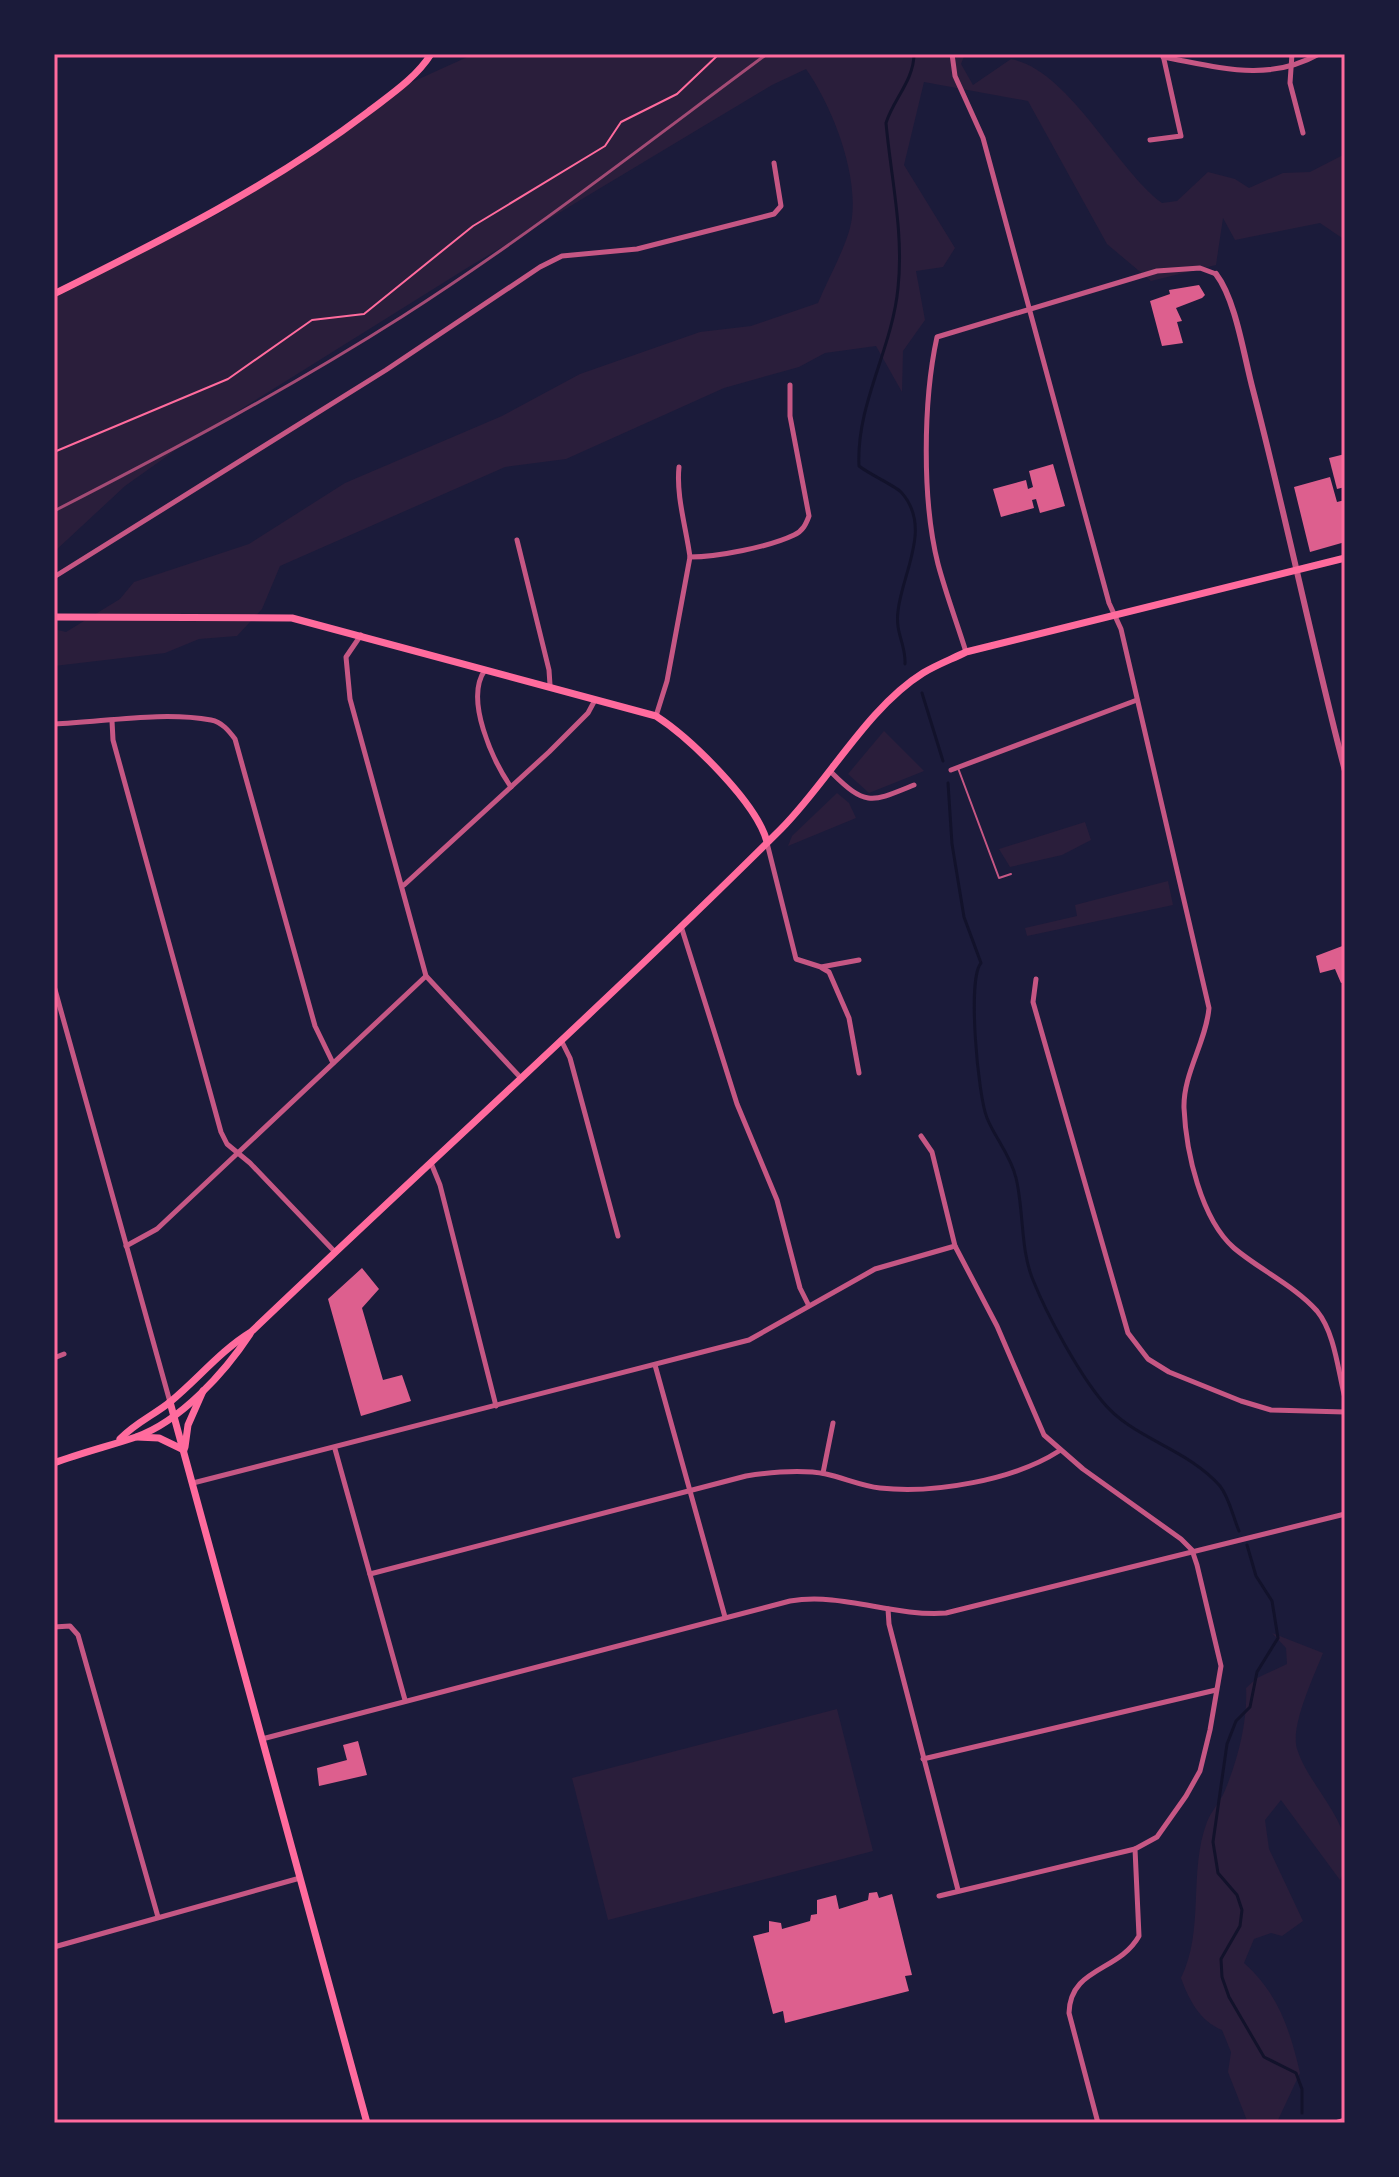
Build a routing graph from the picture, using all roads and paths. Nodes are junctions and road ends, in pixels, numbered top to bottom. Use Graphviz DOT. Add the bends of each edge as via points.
graph roads {
  1 [pos="431,54"];
  2 [pos="719,54"];
  3 [pos="952,54"];
  4 [pos="1292,54"];
  5 [pos="1319,54"];
  6 [pos="1163,56"];
  7 [pos="1293,65"];
  8 [pos="1303,133"];
  9 [pos="1150,140"];
  10 [pos="774,163"];
  11 [pos="1216,274"];
  12 [pos="54,294"];
  13 [pos="1029,309"];
  14 [pos="790,385"];
  15 [pos="54,452"];
  16 [pos="679,467"];
  17 [pos="517,540"];
  18 [pos="690,557"];
  19 [pos="1345,558"];
  20 [pos="1298,572"];
  21 [pos="54,577"];
  22 [pos="1117,616"];
  23 [pos="54,617"];
  24 [pos="361,635"];
  25 [pos="966,652"];
  26 [pos="486,668"];
  27 [pos="550,685"];
  28 [pos="597,698"];
  29 [pos="1137,700"];
  30 [pos="656,716"];
  31 [pos="112,721"];
  32 [pos="54,724"];
  33 [pos="954,768"];
  34 [pos="1345,771"];
  35 [pos="832,773"];
  36 [pos="914,785"];
  37 [pos="511,787"];
  38 [pos="767,842"];
  39 [pos="1011,874"];
  40 [pos="404,885"];
  41 [pos="681,925"];
  42 [pos="859,960"];
  43 [pos="821,967"];
  44 [pos="426,976"];
  45 [pos="1036,979"];
  46 [pos="54,986"];
  47 [pos="560,1039"];
  48 [pos="333,1063"];
  49 [pos="859,1073"];
  50 [pos="520,1077"];
  51 [pos="921,1136"];
  52 [pos="238,1153"];
  53 [pos="431,1163"];
  54 [pos="618,1236"];
  55 [pos="126,1246"];
  56 [pos="955,1246"];
  57 [pos="335,1252"];
  58 [pos="808,1304"];
  59 [pos="251,1332"];
  60 [pos="64,1354"];
  61 [pos="54,1358"];
  62 [pos="655,1365"];
  63 [pos="209,1382"];
  64 [pos="1345,1398"];
  65 [pos="170,1402"];
  66 [pos="496,1406"];
  67 [pos="1345,1412"];
  68 [pos="174,1415"];
  69 [pos="833,1423"];
  70 [pos="136,1437"];
  71 [pos="120,1439"];
  72 [pos="335,1449"];
  73 [pos="184,1450"];
  74 [pos="1059,1451"];
  75 [pos="54,1463"];
  76 [pos="823,1474"];
  77 [pos="193,1483"];
  78 [pos="690,1491"];
  79 [pos="1345,1514"];
  80 [pos="1192,1550"];
  81 [pos="370,1574"];
  82 [pos="888,1609"];
  83 [pos="725,1617"];
  84 [pos="54,1627"];
  85 [pos="1216,1690"];
  86 [pos="405,1700"];
  87 [pos="262,1739"];
  88 [pos="923,1759"];
  89 [pos="1135,1849"];
  90 [pos="301,1878"];
  91 [pos="958,1890"];
  92 [pos="939,1896"];
  93 [pos="158,1917"];
  94 [pos="54,1947"];
  95 [pos="1345,2121"];
  96 [pos="367,2123"];
  97 [pos="1098,2123"];
  98 [pos="1338,2123"];
  1 -- 12 [label="main road" via="398,89 315,150 194,224"];
  2 -- 15 [label="path" via="677,94 621,122 605,146 473,226 364,314 312,320 228,379"];
  3 -- 13 [label="street" via="955,76 983,138"];
  4 -- 7 [label="street"];
  5 -- 7 [label="street"];
  6 -- 7 [label="street" via="1227,71 1274,71"];
  6 -- 9 [label="street" via="1181,136"];
  7 -- 8 [label="street" via="1290,83"];
  10 -- 21 [label="street" via="781,206 774,214 637,249 562,256 540,267 386,370"];
  11 -- 13 [label="street" via="1200,268 1157,271"];
  11 -- 20 [label="street" via="1238,335"];
  13 -- 22 [label="street" via="1105,590"];
  13 -- 25 [label="street" via="937,337 929,434 932,526"];
  14 -- 18 [label="street" via="794,443 809,516 805,527 796,535"];
  16 -- 18 [label="street" via="677,488"];
  17 -- 27 [label="street"];
  18 -- 30 [label="street"];
  19 -- 20 [label="main road"];
  20 -- 22 [label="main road"];
  20 -- 34 [label="street"];
  22 -- 25 [label="main road"];
  22 -- 29 [label="street"];
  23 -- 24 [label="main road" via="292,618"];
  24 -- 26 [label="main road"];
  24 -- 40 [label="street" via="346,657 350,699"];
  25 -- 35 [label="main road" via="922,674 887,703"];
  26 -- 27 [label="main road"];
  26 -- 37 [label="street" via="475,690 476,704 499,769"];
  27 -- 28 [label="main road"];
  28 -- 30 [label="main road"];
  28 -- 37 [label="street"];
  29 -- 33 [label="street"];
  29 -- 64 [label="street" via="1209,1008 1184,1105 1206,1208 1213,1226 1234,1248 1316,1311 1327,1327"];
  30 -- 38 [label="main road" via="743,801 763,827"];
  31 -- 32 [label="street"];
  31 -- 48 [label="street" via="213,720 235,739 315,1026"];
  31 -- 52 [label="street" via="215,1115 227,1144"];
  33 -- 39 [label="lane" via="999,878"];
  35 -- 36 [label="street" via="866,800"];
  35 -- 38 [label="main road"];
  37 -- 40 [label="street"];
  38 -- 41 [label="main road"];
  38 -- 43 [label="street" via="796,959"];
  40 -- 44 [label="street"];
  41 -- 47 [label="main road"];
  41 -- 58 [label="street"];
  42 -- 43 [label="street"];
  43 -- 49 [label="street" via="829,972 849,1018"];
  44 -- 48 [label="street"];
  44 -- 50 [label="street"];
  45 -- 67 [label="street" via="1033,1002 1128,1333 1148,1359 1169,1372 1241,1401 1271,1410"];
  46 -- 55 [label="street"];
  47 -- 50 [label="main road"];
  47 -- 54 [label="street" via="570,1058"];
  48 -- 52 [label="street"];
  50 -- 53 [label="main road"];
  51 -- 56 [label="street" via="932,1152"];
  52 -- 55 [label="street" via="157,1229"];
  52 -- 57 [label="street"];
  53 -- 57 [label="main road"];
  53 -- 66 [label="street"];
  55 -- 65 [label="street"];
  56 -- 58 [label="street" via="895,1260"];
  56 -- 74 [label="street" via="1044,1435"];
  57 -- 59 [label="main road"];
  58 -- 62 [label="street" via="749,1340"];
  59 -- 63 [label="main road"];
  59 -- 65 [label="main road"];
  60 -- 61 [label="street"];
  62 -- 66 [label="street"];
  62 -- 78 [label="street"];
  63 -- 68 [label="main road"];
  63 -- 73 [label="main road" via="188,1425"];
  65 -- 68 [label="main road"];
  65 -- 71 [label="main road"];
  66 -- 72 [label="street"];
  68 -- 70 [label="main road"];
  68 -- 73 [label="main road"];
  69 -- 76 [label="street"];
  70 -- 71 [label="main road"];
  70 -- 73 [label="main road" via="159,1438"];
  71 -- 75 [label="main road"];
  72 -- 77 [label="street"];
  72 -- 81 [label="street"];
  73 -- 77 [label="main road"];
  74 -- 76 [label="street" via="1040,1463 1002,1474 914,1490 877,1488"];
  74 -- 80 [label="street"];
  76 -- 78 [label="street" via="775,1471"];
  77 -- 87 [label="main road"];
  78 -- 81 [label="street"];
  78 -- 83 [label="street"];
  79 -- 80 [label="street"];
  80 -- 82 [label="street" via="946,1613"];
  80 -- 85 [label="street" via="1221,1666"];
  81 -- 86 [label="street"];
  82 -- 83 [label="street" via="806,1598"];
  82 -- 88 [label="street"];
  83 -- 86 [label="street"];
  84 -- 93 [label="street" via="70,1626 78,1635"];
  85 -- 88 [label="street"];
  85 -- 89 [label="street" via="1200,1771 1157,1837"];
  86 -- 87 [label="street"];
  87 -- 90 [label="main road"];
  88 -- 91 [label="street"];
  89 -- 91 [label="street"];
  89 -- 97 [label="street" via="1139,1936 1119,1960 1081,1981 1070,1999 1069,2013"];
  90 -- 93 [label="street"];
  90 -- 96 [label="main road"];
  91 -- 92 [label="street"];
  93 -- 94 [label="street"];
  95 -- 98 [label="main road"];
}
